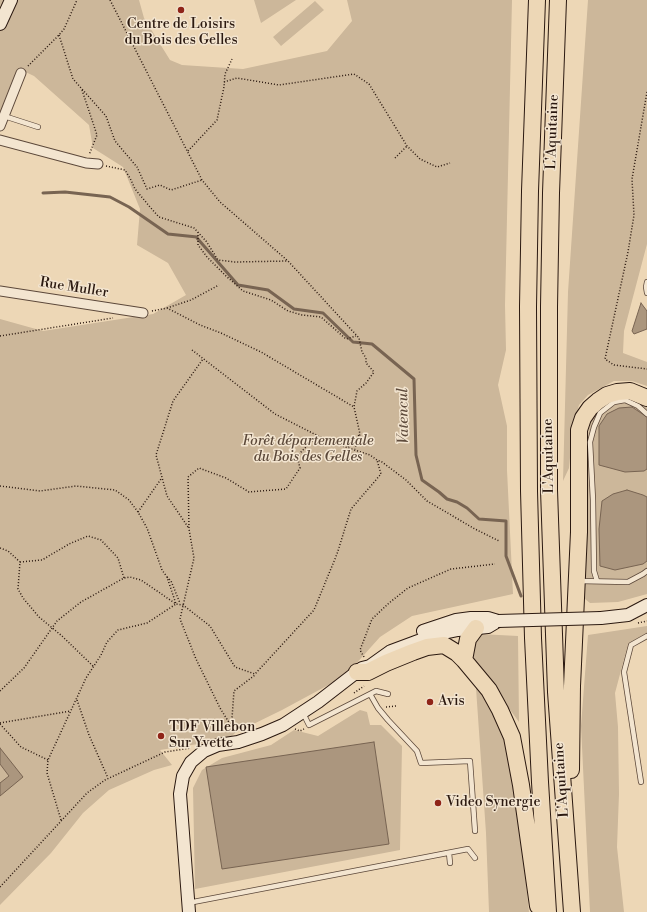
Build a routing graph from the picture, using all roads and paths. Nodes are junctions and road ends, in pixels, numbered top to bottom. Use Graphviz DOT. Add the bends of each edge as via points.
graph roads {
  1 [pos="11,0"];
  2 [pos="77,0"];
  3 [pos="110,0"];
  4 [pos="537,0"];
  5 [pos="558,0"];
  6 [pos="0,24"];
  7 [pos="59,35"];
  8 [pos="232,59"];
  9 [pos="21,73"];
  10 [pos="224,82"];
  11 [pos="82,89"];
  12 [pos="647,92"];
  13 [pos="4,116"];
  14 [pos="0,126"];
  15 [pos="38,127"];
  16 [pos="0,140"];
  17 [pos="406,146"];
  18 [pos="188,151"];
  19 [pos="395,158"];
  20 [pos="86,163"];
  21 [pos="450,163"];
  22 [pos="98,164"];
  23 [pos="202,180"];
  24 [pos="198,232"];
  25 [pos="288,261"];
  26 [pos="647,282"];
  27 [pos="219,285"];
  28 [pos="0,291"];
  29 [pos="647,293"];
  30 [pos="167,308"];
  31 [pos="143,313"];
  32 [pos="118,318"];
  33 [pos="0,336"];
  34 [pos="356,336"];
  35 [pos="192,350"];
  36 [pos="203,359"];
  37 [pos="647,369"];
  38 [pos="647,398"];
  39 [pos="354,407"];
  40 [pos="647,414"];
  41 [pos="360,434"];
  42 [pos="317,436"];
  43 [pos="348,448"];
  44 [pos="355,449"];
  45 [pos="378,460"];
  46 [pos="161,478"];
  47 [pos="0,486"];
  48 [pos="138,512"];
  49 [pos="189,529"];
  50 [pos="499,541"];
  51 [pos="0,548"];
  52 [pos="20,562"];
  53 [pos="495,564"];
  54 [pos="647,571"];
  55 [pos="167,577"];
  56 [pos="124,578"];
  57 [pos="578,581"];
  58 [pos="597,581"];
  59 [pos="176,604"];
  60 [pos="180,604"];
  61 [pos="183,605"];
  62 [pos="647,606"];
  63 [pos="628,615"];
  64 [pos="647,615"];
  65 [pos="488,623"];
  66 [pos="52,628"];
  67 [pos="647,636"];
  68 [pos="464,660"];
  69 [pos="94,666"];
  70 [pos="362,667"];
  71 [pos="255,674"];
  72 [pos="0,691"];
  73 [pos="370,694"];
  74 [pos="388,694"];
  75 [pos="77,700"];
  76 [pos="305,710"];
  77 [pos="72,711"];
  78 [pos="0,724"];
  79 [pos="195,747"];
  80 [pos="48,760"];
  81 [pos="108,778"];
  82 [pos="641,782"];
  83 [pos="61,820"];
  84 [pos="475,831"];
  85 [pos="449,853"];
  86 [pos="475,858"];
  87 [pos="568,859"];
  88 [pos="450,863"];
  89 [pos="0,887"];
  90 [pos="188,907"];
  91 [pos="539,912"];
  92 [pos="548,912"];
  93 [pos="572,912"];
  1 -- 6 [label="street"];
  2 -- 7 [label="path"];
  3 -- 18 [label="path"];
  4 -- 92 [label="highway, L'Aquitaine" via="528,299 529,491 534,652"];
  5 -- 87 [label="highway, L'Aquitaine" via="551,185 549,482 556,692"];
  7 -- 9 [label="path"];
  7 -- 11 [label="path" via="73,79"];
  8 -- 10 [label="path"];
  9 -- 13 [label="street"];
  10 -- 17 [label="path" via="237,78 279,85 354,74 369,84"];
  10 -- 18 [label="path" via="217,120"];
  11 -- 20 [label="path" via="97,135"];
  11 -- 23 [label="path" via="106,116 115,141 137,168 147,189 160,185 171,190"];
  12 -- 37 [label="path" via="632,179 634,215 630,244 605,359 614,365"];
  13 -- 14 [label="street"];
  13 -- 15 [label="lane"];
  16 -- 20 [label="street"];
  17 -- 19 [label="path"];
  17 -- 21 [label="path" via="420,159 437,167"];
  18 -- 23 [label="path"];
  20 -- 22 [label="street"];
  22 -- 24 [label="path" via="125,170 135,189 159,216 194,228"];
  23 -- 25 [label="path" via="220,202"];
  24 -- 25 [label="path" via="218,260"];
  24 -- 34 [label="path" via="198,245 207,257 243,291 271,300 288,311 321,317 346,339"];
  25 -- 34 [label="path"];
  26 -- 29 [label="lane"];
  27 -- 30 [label="path" via="191,300"];
  28 -- 31 [label="street, Rue Muller"];
  30 -- 31 [label="path"];
  30 -- 39 [label="path" via="260,352"];
  32 -- 33 [label="path"];
  34 -- 39 [label="path" via="359,338 366,363 374,372 358,391"];
  35 -- 36 [label="path"];
  36 -- 42 [label="path" via="275,414"];
  36 -- 46 [label="path" via="174,401 156,455"];
  38 -- 57 [label="highway" via="630,391 617,392 598,401 583,418 579,430"];
  39 -- 41 [label="path"];
  40 -- 58 [label="lane" via="625,400 614,402 600,413 594,427 590,442 594,570"];
  41 -- 43 [label="path"];
  41 -- 44 [label="path"];
  42 -- 43 [label="path"];
  42 -- 49 [label="path" via="297,456 300,468 286,489 249,492 226,478 199,468 188,477"];
  43 -- 44 [label="path"];
  44 -- 45 [label="path"];
  45 -- 50 [label="path" via="406,480 427,501"];
  45 -- 71 [label="path" via="381,474 351,509 337,554 314,610"];
  46 -- 48 [label="path"];
  46 -- 49 [label="path" via="167,496"];
  47 -- 48 [label="path" via="40,491 76,486 115,490 129,500"];
  48 -- 55 [label="path"];
  49 -- 61 [label="path" via="194,558"];
  51 -- 52 [label="path" via="8,551"];
  52 -- 56 [label="path" via="42,560 88,536 102,540 118,558"];
  52 -- 66 [label="path" via="18,589 22,598"];
  53 -- 70 [label="path" via="451,569 408,588 372,619 360,650"];
  54 -- 58 [label="lane" via="628,582"];
  55 -- 59 [label="path"];
  55 -- 60 [label="path"];
  56 -- 59 [label="path" via="140,580"];
  56 -- 66 [label="path" via="81,602"];
  57 -- 58 [label="lane"];
  57 -- 87 [label="highway" via="572,700 572,840"];
  59 -- 60 [label="path"];
  59 -- 69 [label="path" via="146,623 118,630 107,642"];
  60 -- 61 [label="path"];
  61 -- 71 [label="path" via="210,626 235,667"];
  61 -- 71 [label="path" via="180,619 191,646 220,708 236,734 232,718 234,690"];
  62 -- 63 [label="street"];
  63 -- 64 [label="street"];
  63 -- 65 [label="street, bridge"];
  65 -- 68 [label="highway" via="468,639"];
  65 -- 70 [label="street" via="434,635 391,651 370,666"];
  66 -- 69 [label="path"];
  66 -- 72 [label="path" via="24,668"];
  67 -- 82 [label="lane" via="631,645 624,672"];
  68 -- 70 [label="highway" via="444,645 427,647 368,672"];
  68 -- 91 [label="highway" via="489,690 512,737"];
  69 -- 75 [label="path"];
  70 -- 76 [label="street"];
  73 -- 74 [label="lane" via="376,691"];
  73 -- 76 [label="lane" via="309,725"];
  73 -- 84 [label="lane" via="378,708 417,751 421,763 470,762"];
  75 -- 77 [label="path"];
  75 -- 81 [label="path"];
  76 -- 90 [label="street" via="283,725 262,734 204,751 191,762 183,776 180,794"];
  77 -- 78 [label="path"];
  77 -- 80 [label="path"];
  78 -- 80 [label="path" via="21,747"];
  79 -- 81 [label="path" via="165,752"];
  80 -- 83 [label="path" via="47,772"];
  81 -- 83 [label="path" via="87,793"];
  83 -- 89 [label="path"];
  85 -- 86 [label="lane" via="468,849"];
  85 -- 88 [label="lane"];
  85 -- 90 [label="lane"];
  87 -- 93 [label="highway, L'Aquitaine"];
}
